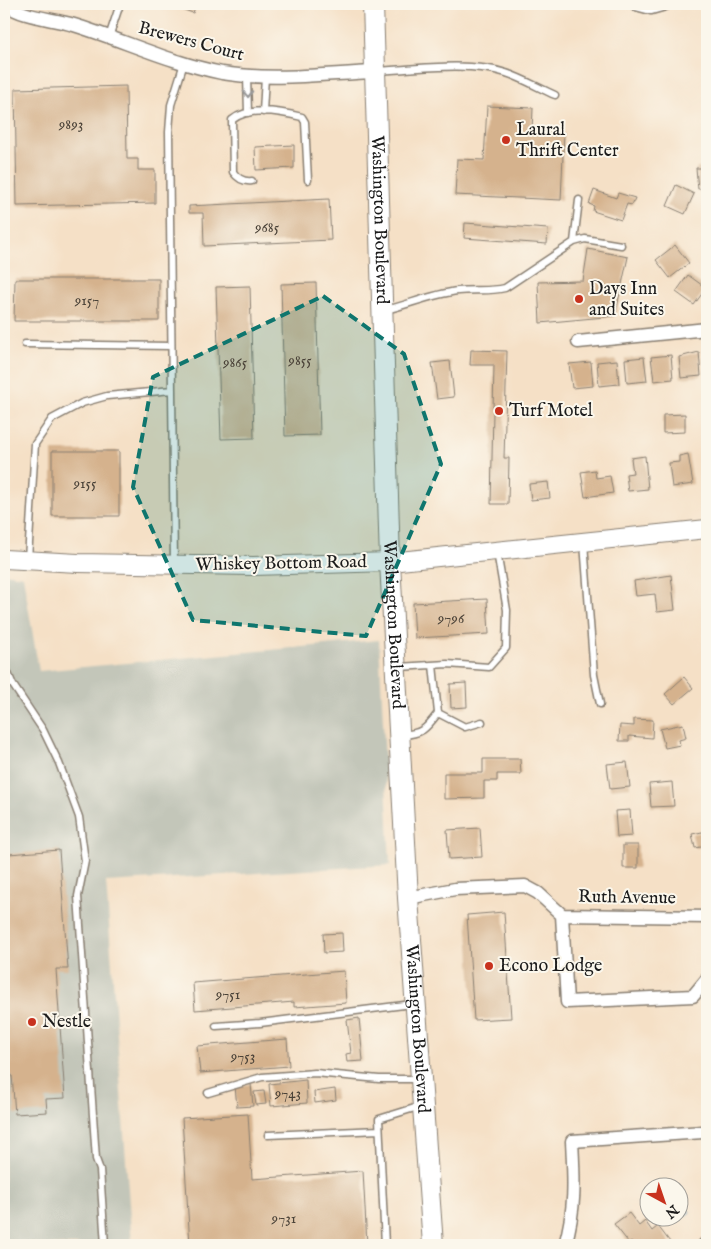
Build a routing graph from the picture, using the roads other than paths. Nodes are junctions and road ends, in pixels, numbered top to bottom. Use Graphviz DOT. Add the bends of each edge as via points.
graph roads {
  1 [pos="5,4"];
  2 [pos="120,4"];
  3 [pos="373,4"];
  4 [pos="636,4"];
  5 [pos="665,4"];
  6 [pos="109,37"];
  7 [pos="184,62"];
  8 [pos="375,72"];
  9 [pos="247,76"];
  10 [pos="265,77"];
  11 [pos="555,95"];
  12 [pos="263,112"];
  13 [pos="248,113"];
  14 [pos="308,180"];
  15 [pos="252,181"];
  16 [pos="579,200"];
  17 [pos="574,242"];
  18 [pos="621,246"];
  19 [pos="382,311"];
  20 [pos="707,329"];
  21 [pos="578,342"];
  22 [pos="25,344"];
  23 [pos="172,346"];
  24 [pos="172,390"];
  25 [pos="707,529"];
  26 [pos="584,542"];
  27 [pos="496,551"];
  28 [pos="4,559"];
  29 [pos="28,561"];
  30 [pos="390,562"];
  31 [pos="174,566"];
  32 [pos="4,664"];
  33 [pos="433,665"];
  34 [pos="396,667"];
  35 [pos="600,704"];
  36 [pos="438,713"];
  37 [pos="482,722"];
  38 [pos="399,736"];
  39 [pos="408,898"];
  40 [pos="562,915"];
  41 [pos="707,917"];
  42 [pos="707,979"];
  43 [pos="416,1003"];
  44 [pos="216,1026"];
  45 [pos="422,1079"];
  46 [pos="208,1093"];
  47 [pos="424,1105"];
  48 [pos="379,1130"];
  49 [pos="703,1132"];
  50 [pos="268,1135"];
  51 [pos="707,1242"];
  52 [pos="105,1245"];
  53 [pos="385,1245"];
  54 [pos="433,1245"];
  55 [pos="565,1245"];
  56 [pos="704,1245"];
  1 -- 6 [label="street, Brewers Court" via="23,14 48,17"];
  2 -- 6 [label="lane"];
  3 -- 8 [label="main road, Washington Boulevard"];
  4 -- 5 [label="street" via="651,8"];
  6 -- 7 [label="street, Brewers Court"];
  7 -- 9 [label="street, Brewers Court"];
  7 -- 23 [label="lane" via="171,105 169,132"];
  8 -- 10 [label="street, Brewers Court"];
  8 -- 11 [label="lane" via="453,68 492,70"];
  8 -- 19 [label="main road, Washington Boulevard"];
  9 -- 10 [label="street, Brewers Court"];
  9 -- 13 [label="lane, one-way"];
  10 -- 12 [label="lane"];
  12 -- 13 [label="lane"];
  12 -- 14 [label="lane" via="302,117 305,122"];
  13 -- 15 [label="lane" via="232,120 233,172 246,182"];
  16 -- 17 [label="lane"];
  17 -- 18 [label="lane" via="585,239"];
  17 -- 19 [label="lane" via="505,288 451,292"];
  19 -- 30 [label="main road, Washington Boulevard"];
  20 -- 21 [label="street"];
  22 -- 23 [label="lane"];
  23 -- 24 [label="lane"];
  24 -- 29 [label="lane" via="107,396 82,403 52,419 35,444"];
  24 -- 31 [label="lane"];
  25 -- 26 [label="street, Whiskey Bottom Road"];
  26 -- 27 [label="street, Whiskey Bottom Road"];
  26 -- 35 [label="lane" via="594,675"];
  27 -- 30 [label="street, Whiskey Bottom Road"];
  27 -- 33 [label="lane" via="507,610 506,648 489,668"];
  28 -- 29 [label="street, Whiskey Bottom Road"];
  29 -- 31 [label="street, Whiskey Bottom Road"];
  30 -- 31 [label="street, Whiskey Bottom Road" via="323,566"];
  30 -- 34 [label="main road, Washington Boulevard"];
  32 -- 52 [label="lane" via="54,754 81,828 85,861 78,896"];
  33 -- 34 [label="lane"];
  33 -- 36 [label="lane"];
  34 -- 38 [label="main road, Washington Boulevard"];
  36 -- 37 [label="lane" via="465,727"];
  36 -- 38 [label="lane" via="416,735"];
  38 -- 39 [label="main road, Washington Boulevard"];
  39 -- 40 [label="street, Ruth Avenue" via="455,890 525,886 538,893"];
  39 -- 43 [label="main road, Washington Boulevard"];
  40 -- 41 [label="street, Ruth Avenue"];
  40 -- 42 [label="street" via="567,1002 693,996"];
  43 -- 44 [label="lane"];
  43 -- 45 [label="main road, Washington Boulevard"];
  45 -- 46 [label="lane" via="379,1080 315,1073 262,1077"];
  45 -- 47 [label="main road, Washington Boulevard"];
  47 -- 48 [label="lane" via="379,1119"];
  47 -- 54 [label="main road, Washington Boulevard"];
  48 -- 50 [label="lane"];
  48 -- 53 [label="lane"];
  49 -- 55 [label="street" via="572,1141 574,1212"];
  51 -- 56 [label="street"];
}
